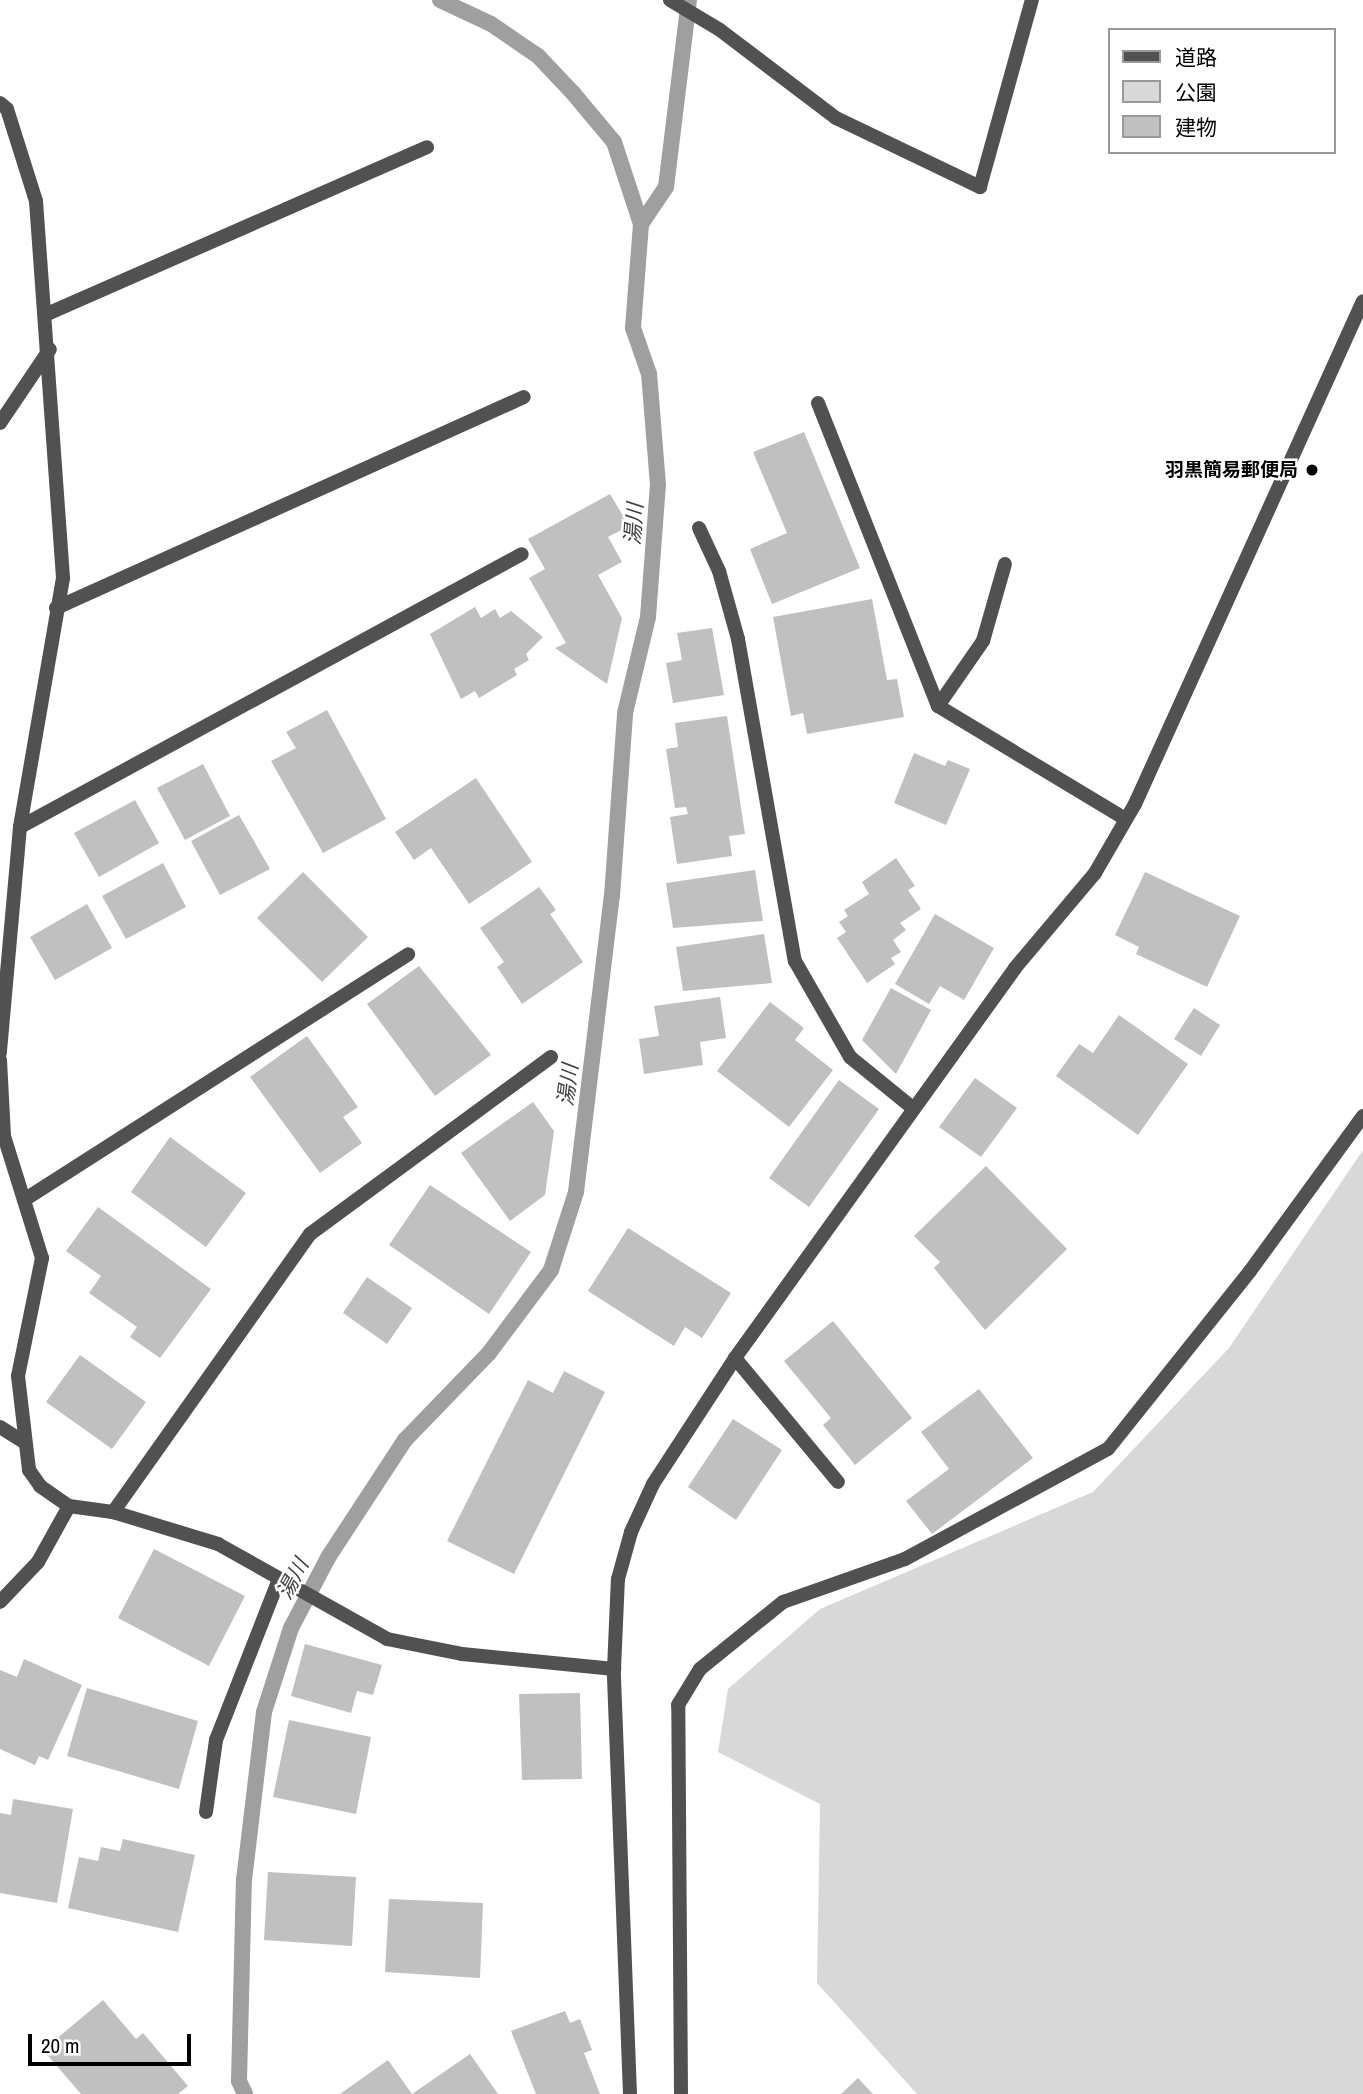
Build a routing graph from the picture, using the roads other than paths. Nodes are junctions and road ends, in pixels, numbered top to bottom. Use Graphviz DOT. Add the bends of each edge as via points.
graph roads {
  1 [pos="1032,0"];
  2 [pos="671,1"];
  3 [pos="0,103"];
  4 [pos="427,147"];
  5 [pos="1363,301"];
  6 [pos="47,314"];
  7 [pos="50,349"];
  8 [pos="524,397"];
  9 [pos="818,403"];
  10 [pos="0,423"];
  11 [pos="699,528"];
  12 [pos="522,554"];
  13 [pos="1005,564"];
  14 [pos="56,608"];
  15 [pos="938,706"];
  16 [pos="1125,819"];
  17 [pos="20,827"];
  18 [pos="408,954"];
  19 [pos="0,1053"];
  20 [pos="551,1058"];
  21 [pos="0,1060"];
  22 [pos="914,1109"];
  23 [pos="1363,1116"];
  24 [pos="24,1200"];
  25 [pos="735,1358"];
  26 [pos="0,1427"];
  27 [pos="24,1442"];
  28 [pos="838,1482"];
  29 [pos="69,1506"];
  30 [pos="113,1513"];
  31 [pos="284,1582"];
  32 [pos="0,1602"];
  33 [pos="614,1669"];
  34 [pos="206,1812"];
  35 [pos="630,2094"];
  36 [pos="681,2094"];
  1 -- 2 [label="street" via="980,187 836,118 720,30"];
  3 -- 6 [label="street" via="7,109 36,201"];
  4 -- 6 [label="street"];
  5 -- 16 [label="street"];
  6 -- 7 [label="street"];
  7 -- 10 [label="street"];
  7 -- 14 [label="street" via="63,578"];
  8 -- 14 [label="street"];
  9 -- 15 [label="street"];
  11 -- 22 [label="street" via="719,571 737,639 796,961 850,1057"];
  12 -- 17 [label="street"];
  13 -- 15 [label="street" via="983,641"];
  14 -- 17 [label="street"];
  15 -- 16 [label="street"];
  16 -- 22 [label="street" via="1095,873 1015,968"];
  17 -- 19 [label="street"];
  18 -- 24 [label="street"];
  20 -- 30 [label="street" via="310,1234"];
  21 -- 24 [label="street" via="4,1136"];
  22 -- 25 [label="street"];
  23 -- 36 [label="street" via="1250,1271 1108,1449 905,1559 783,1602 700,1669 678,1704"];
  24 -- 27 [label="street" via="42,1258 18,1376"];
  25 -- 28 [label="street"];
  25 -- 33 [label="street" via="653,1484 631,1532 618,1579"];
  26 -- 27 [label="street"];
  27 -- 29 [label="street" via="29,1470 40,1486"];
  29 -- 30 [label="street"];
  29 -- 32 [label="street" via="38,1562"];
  30 -- 31 [label="street" via="218,1544"];
  31 -- 33 [label="street" via="387,1640 462,1654"];
  31 -- 34 [label="street" via="216,1740"];
  33 -- 35 [label="street"];
}
